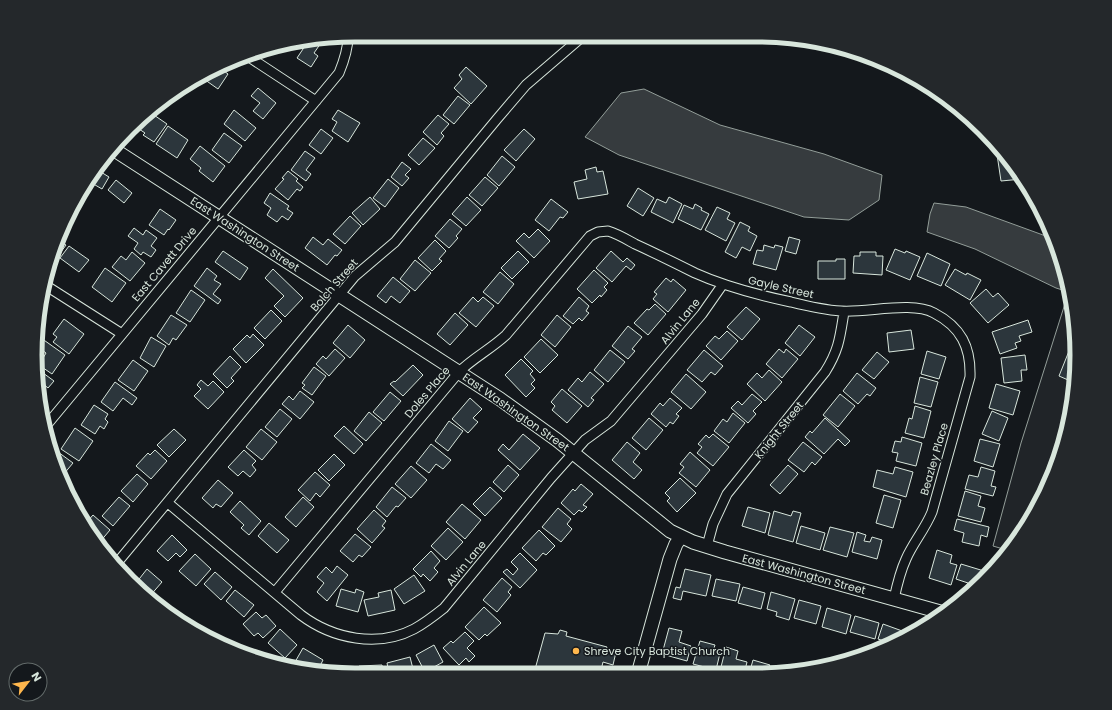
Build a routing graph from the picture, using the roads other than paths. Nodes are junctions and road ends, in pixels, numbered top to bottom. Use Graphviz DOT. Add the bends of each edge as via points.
graph roads {
  1 [pos="348,42"];
  2 [pos="576,42"];
  3 [pos="253,59"];
  4 [pos="316,101"];
  5 [pos="117,152"];
  6 [pos="219,217"];
  7 [pos="612,232"];
  8 [pos="723,284"];
  9 [pos="50,287"];
  10 [pos="340,295"];
  11 [pos="844,312"];
  12 [pos="951,324"];
  13 [pos="122,334"];
  14 [pos="459,372"];
  15 [pos="49,422"];
  16 [pos="574,453"];
  17 [pos="168,503"];
  18 [pos="681,537"];
  19 [pos="707,546"];
  20 [pos="120,561"];
  21 [pos="275,592"];
  22 [pos="894,599"];
  23 [pos="937,611"];
  24 [pos="640,668"];
  1 -- 4 [label="street, East Cavett Drive" via="345,60 339,73"];
  2 -- 10 [label="street, Bolch Street" via="526,85 395,242 355,276"];
  3 -- 4 [label="street"];
  4 -- 6 [label="street, East Cavett Drive"];
  5 -- 6 [label="street, East Washington Street"];
  6 -- 10 [label="street, East Washington Street"];
  6 -- 13 [label="street, East Cavett Drive"];
  7 -- 8 [label="street, Gayle Street"];
  7 -- 14 [label="street, Doles Place" via="598,232 590,236 506,336"];
  8 -- 11 [label="street, Gayle Street" via="760,296"];
  8 -- 16 [label="street, Alvin Lane" via="702,314 611,422 585,440"];
  9 -- 13 [label="street"];
  10 -- 14 [label="street, East Washington Street"];
  10 -- 17 [label="street, Bolch Street"];
  11 -- 12 [label="street, Gayle Street" via="912,308 934,312"];
  11 -- 19 [label="street, Knight Street" via="834,358 727,494 713,524"];
  12 -- 22 [label="street, Beazley Place" via="964,342 970,363 970,377 932,512 906,558"];
  13 -- 15 [label="street, East Cavett Drive"];
  14 -- 16 [label="street, East Washington Street"];
  14 -- 21 [label="street, Doles Place"];
  16 -- 18 [label="street, East Washington Street" via="670,531"];
  16 -- 21 [label="street, Alvin Lane" via="444,608 413,630 382,639 344,637 309,621"];
  17 -- 20 [label="street, Bolch Street"];
  17 -- 21 [label="street, Alvin Lane"];
  18 -- 19 [label="street, East Washington Street"];
  18 -- 24 [label="street" via="670,559"];
  19 -- 22 [label="street, East Washington Street"];
  22 -- 23 [label="street, East Washington Street"];
}
